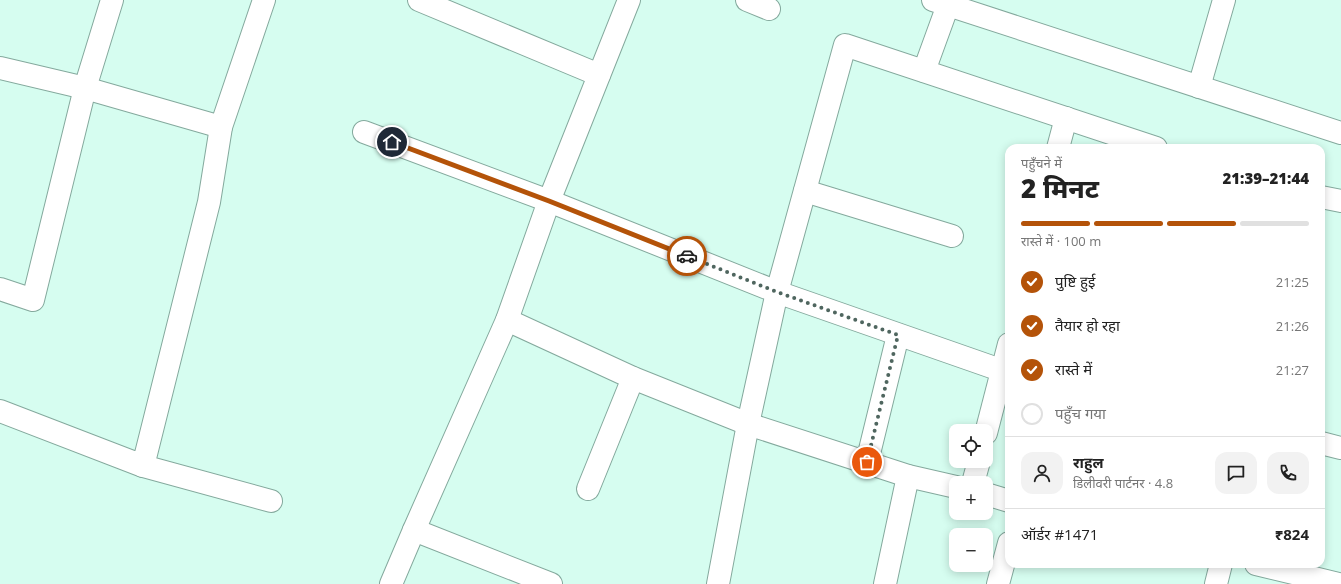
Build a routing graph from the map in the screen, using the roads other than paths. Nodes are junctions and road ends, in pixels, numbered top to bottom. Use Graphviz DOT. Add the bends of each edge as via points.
graph roads {
  1 [pos="112,0"];
  2 [pos="264,0"];
  3 [pos="419,0"];
  4 [pos="629,0"];
  5 [pos="747,0"];
  6 [pos="1224,0"];
  7 [pos="940,2"];
  8 [pos="769,9"];
  9 [pos="0,68"];
  10 [pos="924,71"];
  11 [pos="599,75"];
  12 [pos="1199,87"];
  13 [pos="85,88"];
  14 [pos="1066,118"];
  15 [pos="221,127"];
  16 [pos="364,132"];
  17 [pos="1341,133"];
  18 [pos="1059,144"];
  19 [pos="1144,144"];
  20 [pos="805,191"];
  21 [pos="1325,198"];
  22 [pos="549,201"];
  23 [pos="1341,202"];
  24 [pos="952,236"];
  25 [pos="0,289"];
  26 [pos="777,292"];
  27 [pos="507,320"];
  28 [pos="898,335"];
  29 [pos="1005,372"];
  30 [pos="1005,375"];
  31 [pos="632,378"];
  32 [pos="0,412"];
  33 [pos="748,424"];
  34 [pos="989,424"];
  35 [pos="1325,444"];
  36 [pos="1341,448"];
  37 [pos="867,462"];
  38 [pos="143,466"];
  39 [pos="908,476"];
  40 [pos="949,485"];
  41 [pos="588,489"];
  42 [pos="993,496"];
  43 [pos="1005,500"];
  44 [pos="271,501"];
  45 [pos="414,530"];
  46 [pos="1005,558"];
  47 [pos="1221,568"];
  48 [pos="1273,568"];
  49 [pos="391,584"];
  50 [pos="551,584"];
  51 [pos="718,584"];
  52 [pos="885,584"];
  53 [pos="998,584"];
  54 [pos="1216,584"];
  55 [pos="1339,584"];
  1 -- 13 [label="street"];
  2 -- 15 [label="street"];
  3 -- 11 [label="street"];
  4 -- 11 [label="street"];
  5 -- 8 [label="street"];
  6 -- 12 [label="street"];
  7 -- 10 [label="street"];
  7 -- 12 [label="street"];
  9 -- 13 [label="street"];
  10 -- 14 [label="street"];
  10 -- 20 [label="street" via="845,45"];
  11 -- 22 [label="street"];
  12 -- 17 [label="street"];
  13 -- 15 [label="street"];
  13 -- 25 [label="street" via="33,300"];
  14 -- 18 [label="street"];
  14 -- 19 [label="street"];
  15 -- 38 [label="street" via="209,202"];
  16 -- 22 [label="street"];
  20 -- 24 [label="street"];
  20 -- 26 [label="street"];
  21 -- 23 [label="street"];
  22 -- 26 [label="street"];
  22 -- 27 [label="street"];
  26 -- 28 [label="street"];
  26 -- 33 [label="street"];
  27 -- 31 [label="street"];
  27 -- 45 [label="street"];
  28 -- 29 [label="street"];
  28 -- 37 [label="street"];
  30 -- 34 [label="street"];
  31 -- 33 [label="street"];
  31 -- 41 [label="street"];
  32 -- 38 [label="street"];
  33 -- 37 [label="street"];
  33 -- 51 [label="street"];
  35 -- 36 [label="street"];
  37 -- 39 [label="street"];
  38 -- 44 [label="street"];
  39 -- 40 [label="street"];
  39 -- 52 [label="street"];
  42 -- 43 [label="street"];
  45 -- 49 [label="street"];
  45 -- 50 [label="street"];
  46 -- 53 [label="street"];
  47 -- 54 [label="street"];
  48 -- 55 [label="street"];
}
